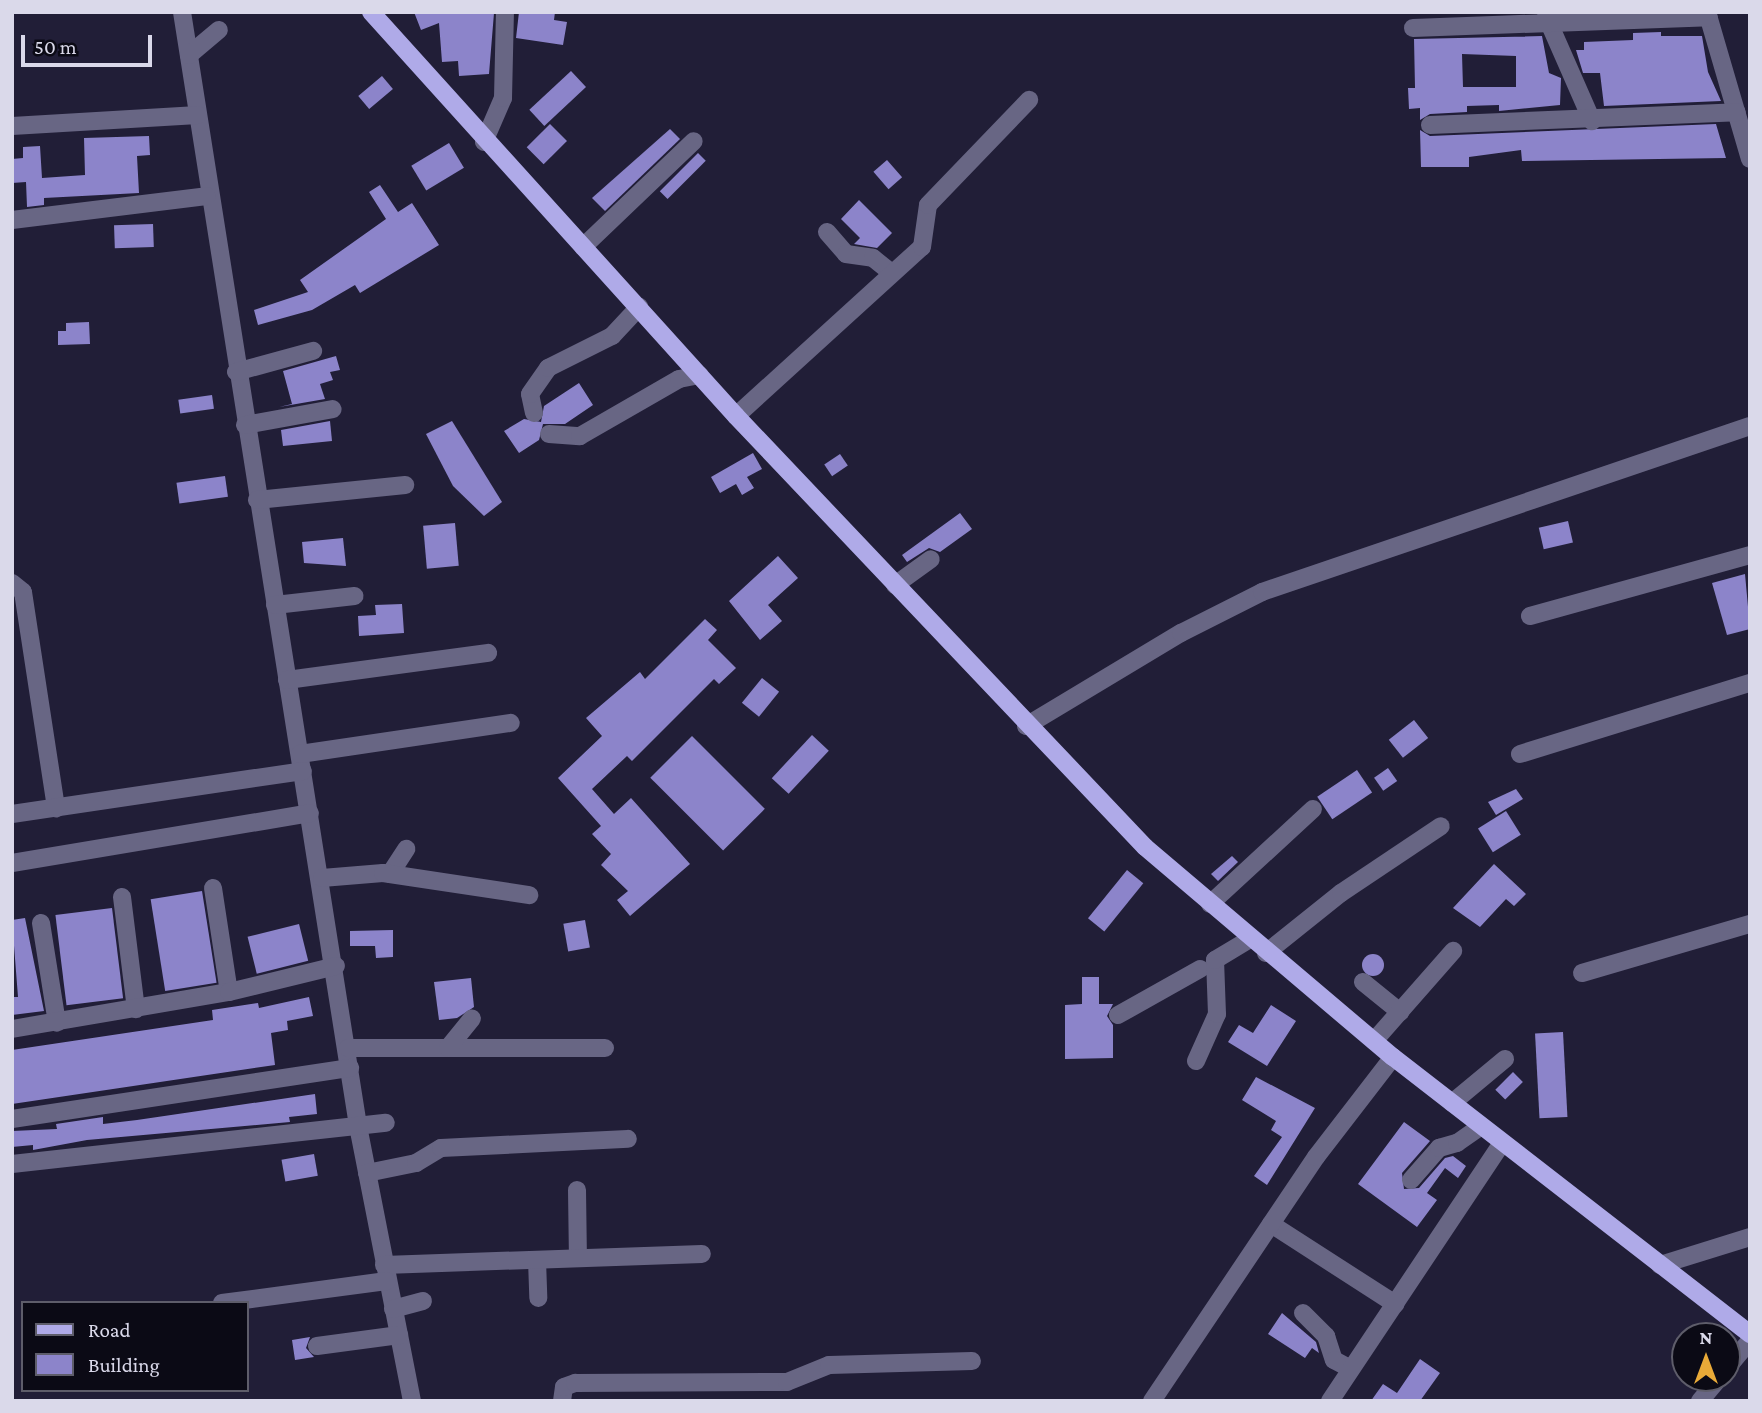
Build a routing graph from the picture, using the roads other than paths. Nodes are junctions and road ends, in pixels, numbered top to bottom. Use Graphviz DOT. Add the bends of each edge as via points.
graph roads {
  1 [pos="182,12"];
  2 [pos="372,12"];
  3 [pos="505,12"];
  4 [pos="1708,15"];
  5 [pos="1547,18"];
  6 [pos="1413,28"];
  7 [pos="219,30"];
  8 [pos="189,55"];
  9 [pos="1029,100"];
  10 [pos="1737,112"];
  11 [pos="198,115"];
  12 [pos="1592,121"];
  13 [pos="1430,125"];
  14 [pos="12,126"];
  15 [pos="694,141"];
  16 [pos="484,142"];
  17 [pos="1750,159"];
  18 [pos="208,196"];
  19 [pos="12,220"];
  20 [pos="827,232"];
  21 [pos="583,247"];
  22 [pos="890,272"];
  23 [pos="639,307"];
  24 [pos="313,351"];
  25 [pos="236,372"];
  26 [pos="700,375"];
  27 [pos="334,408"];
  28 [pos="534,412"];
  29 [pos="736,416"];
  30 [pos="245,425"];
  31 [pos="1750,426"];
  32 [pos="549,434"];
  33 [pos="405,485"];
  34 [pos="257,500"];
  35 [pos="1750,555"];
  36 [pos="931,559"];
  37 [pos="12,583"];
  38 [pos="895,586"];
  39 [pos="354,596"];
  40 [pos="275,605"];
  41 [pos="1530,616"];
  42 [pos="488,653"];
  43 [pos="287,680"];
  44 [pos="1750,683"];
  45 [pos="511,723"];
  46 [pos="1026,726"];
  47 [pos="1520,754"];
  48 [pos="302,762"];
  49 [pos="56,808"];
  50 [pos="1313,809"];
  51 [pos="310,813"];
  52 [pos="12,814"];
  53 [pos="1441,826"];
  54 [pos="406,849"];
  55 [pos="12,863"];
  56 [pos="390,874"];
  57 [pos="322,878"];
  58 [pos="213,888"];
  59 [pos="528,895"];
  60 [pos="122,897"];
  61 [pos="1210,904"];
  62 [pos="41,923"];
  63 [pos="1750,924"];
  64 [pos="1250,939"];
  65 [pos="1454,951"];
  66 [pos="1266,953"];
  67 [pos="1206,965"];
  68 [pos="336,966"];
  69 [pos="1581,973"];
  70 [pos="1363,982"];
  71 [pos="229,992"];
  72 [pos="136,1009"];
  73 [pos="1400,1012"];
  74 [pos="1118,1015"];
  75 [pos="472,1018"];
  76 [pos="57,1023"];
  77 [pos="12,1029"];
  78 [pos="1374,1041"];
  79 [pos="348,1048"];
  80 [pos="448,1048"];
  81 [pos="606,1048"];
  82 [pos="1393,1057"];
  83 [pos="1505,1059"];
  84 [pos="1196,1062"];
  85 [pos="350,1068"];
  86 [pos="1452,1103"];
  87 [pos="12,1119"];
  88 [pos="386,1123"];
  89 [pos="358,1126"];
  90 [pos="1481,1126"];
  91 [pos="628,1139"];
  92 [pos="1502,1143"];
  93 [pos="12,1164"];
  94 [pos="367,1174"];
  95 [pos="1410,1180"];
  96 [pos="577,1190"];
  97 [pos="1271,1224"];
  98 [pos="1750,1237"];
  99 [pos="702,1254"];
  100 [pos="579,1258"];
  101 [pos="537,1260"];
  102 [pos="1660,1265"];
  103 [pos="385,1273"];
  104 [pos="538,1298"];
  105 [pos="233,1301"];
  106 [pos="423,1301"];
  107 [pos="1395,1304"];
  108 [pos="393,1310"];
  109 [pos="1303,1314"];
  110 [pos="399,1335"];
  111 [pos="1750,1335"];
  112 [pos="317,1346"];
  113 [pos="972,1361"];
  114 [pos="1351,1369"];
  115 [pos="412,1401"];
  116 [pos="562,1401"];
  117 [pos="1152,1401"];
  118 [pos="1330,1401"];
  1 -- 8 [label="street"];
  2 -- 16 [label="main road"];
  3 -- 16 [label="street" via="503,99"];
  4 -- 5 [label="street"];
  4 -- 10 [label="street"];
  5 -- 6 [label="street"];
  5 -- 12 [label="street"];
  7 -- 8 [label="street"];
  8 -- 11 [label="street"];
  9 -- 22 [label="street" via="928,205 922,247"];
  10 -- 12 [label="street"];
  10 -- 17 [label="street"];
  11 -- 14 [label="street"];
  11 -- 18 [label="street"];
  12 -- 13 [label="street"];
  15 -- 21 [label="street"];
  16 -- 21 [label="main road"];
  18 -- 19 [label="street"];
  18 -- 25 [label="street"];
  20 -- 22 [label="street" via="846,254 873,258"];
  21 -- 23 [label="main road"];
  22 -- 29 [label="street"];
  23 -- 26 [label="main road"];
  23 -- 28 [label="street" via="612,336 548,368 530,394"];
  24 -- 25 [label="street"];
  25 -- 30 [label="street"];
  26 -- 29 [label="main road"];
  26 -- 32 [label="street" via="679,379 580,436"];
  27 -- 30 [label="street"];
  29 -- 38 [label="main road"];
  30 -- 34 [label="street"];
  31 -- 46 [label="street" via="1262,592 1181,632"];
  33 -- 34 [label="street"];
  34 -- 40 [label="street"];
  35 -- 41 [label="street"];
  36 -- 38 [label="street"];
  37 -- 49 [label="street" via="23,592"];
  38 -- 46 [label="main road"];
  39 -- 40 [label="street"];
  40 -- 43 [label="street"];
  42 -- 43 [label="street"];
  43 -- 48 [label="street"];
  44 -- 47 [label="street"];
  45 -- 48 [label="street"];
  46 -- 61 [label="main road" via="1145,847"];
  48 -- 49 [label="street"];
  48 -- 51 [label="street"];
  49 -- 52 [label="street"];
  50 -- 61 [label="street"];
  51 -- 55 [label="street"];
  51 -- 57 [label="street"];
  53 -- 66 [label="street" via="1340,893"];
  54 -- 56 [label="street"];
  56 -- 57 [label="street"];
  56 -- 59 [label="street"];
  57 -- 68 [label="street"];
  58 -- 71 [label="street"];
  60 -- 72 [label="street"];
  61 -- 64 [label="main road"];
  62 -- 76 [label="street"];
  63 -- 69 [label="street"];
  64 -- 66 [label="main road"];
  64 -- 67 [label="street"];
  65 -- 73 [label="street"];
  66 -- 78 [label="main road"];
  67 -- 74 [label="street"];
  67 -- 84 [label="street" via="1217,1014"];
  68 -- 71 [label="street"];
  68 -- 79 [label="street"];
  70 -- 73 [label="street"];
  71 -- 72 [label="street"];
  72 -- 76 [label="street"];
  73 -- 78 [label="street"];
  75 -- 80 [label="street"];
  76 -- 77 [label="street"];
  78 -- 82 [label="main road"];
  79 -- 80 [label="street"];
  79 -- 85 [label="street"];
  80 -- 81 [label="street"];
  82 -- 86 [label="main road"];
  82 -- 97 [label="street"];
  83 -- 86 [label="street"];
  85 -- 87 [label="street"];
  85 -- 89 [label="street"];
  86 -- 90 [label="main road"];
  88 -- 89 [label="street"];
  89 -- 93 [label="street"];
  89 -- 94 [label="street"];
  90 -- 92 [label="main road"];
  90 -- 95 [label="street" via="1457,1143 1439,1148"];
  91 -- 94 [label="street" via="441,1148 416,1163"];
  92 -- 102 [label="main road"];
  92 -- 107 [label="street"];
  94 -- 103 [label="street"];
  96 -- 100 [label="street"];
  97 -- 107 [label="street"];
  97 -- 117 [label="street"];
  98 -- 102 [label="street"];
  99 -- 100 [label="street"];
  100 -- 101 [label="street"];
  101 -- 103 [label="street"];
  101 -- 104 [label="street"];
  102 -- 111 [label="main road"];
  103 -- 105 [label="street"];
  103 -- 108 [label="street"];
  106 -- 108 [label="street"];
  107 -- 114 [label="street"];
  108 -- 110 [label="street"];
  109 -- 114 [label="street" via="1326,1336 1335,1360"];
  110 -- 112 [label="street"];
  110 -- 115 [label="street"];
  113 -- 116 [label="street" via="829,1366 787,1382 575,1383 564,1387"];
  114 -- 118 [label="street"];
}
